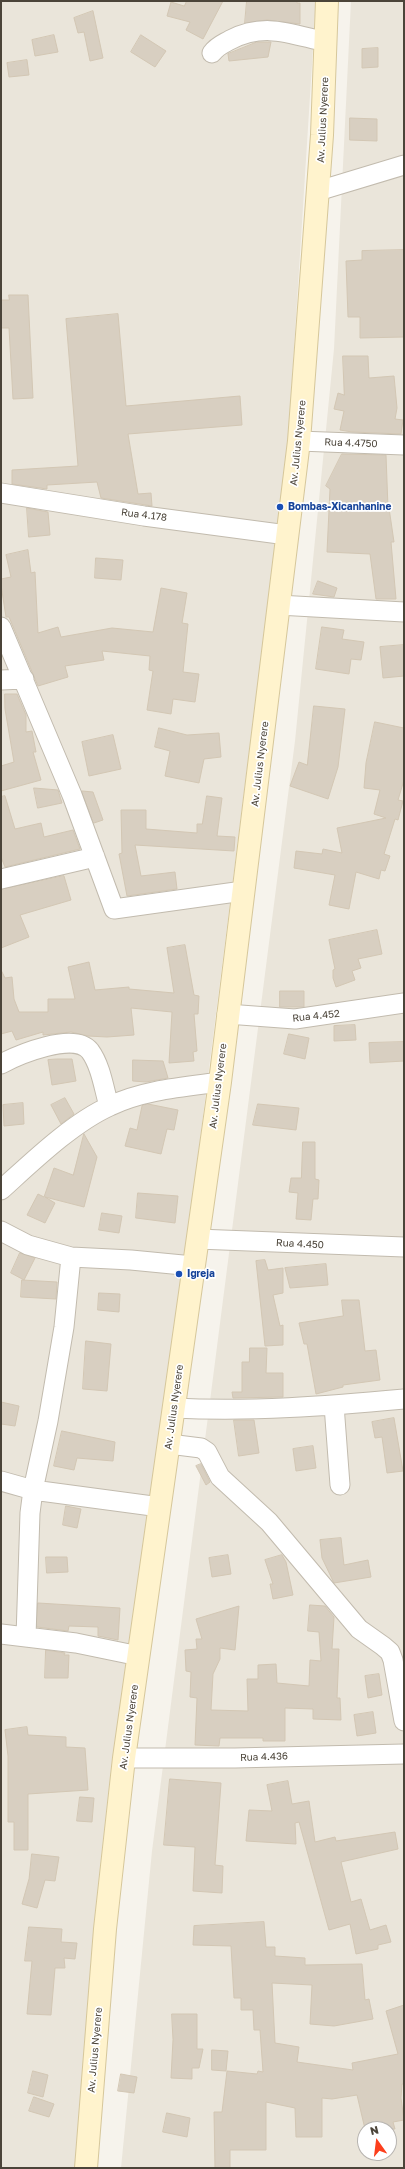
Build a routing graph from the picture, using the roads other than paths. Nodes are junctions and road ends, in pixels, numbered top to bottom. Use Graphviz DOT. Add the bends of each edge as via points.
graph roads {
  1 [pos="327,1"];
  2 [pos="326,42"];
  3 [pos="212,52"];
  4 [pos="404,165"];
  5 [pos="318,191"];
  6 [pos="299,441"];
  7 [pos="404,445"];
  8 [pos="1,493"];
  9 [pos="287,535"];
  10 [pos="278,605"];
  11 [pos="404,612"];
  12 [pos="1,627"];
  13 [pos="24,679"];
  14 [pos="1,680"];
  15 [pos="95,857"];
  16 [pos="1,879"];
  17 [pos="243,891"];
  18 [pos="404,1003"];
  19 [pos="227,1014"];
  20 [pos="1,1064"];
  21 [pos="220,1082"];
  22 [pos="109,1106"];
  23 [pos="1,1190"];
  24 [pos="1,1231"];
  25 [pos="197,1239"];
  26 [pos="404,1247"];
  27 [pos="71,1257"];
  28 [pos="193,1266"];
  29 [pos="404,1399"];
  30 [pos="334,1405"];
  31 [pos="174,1408"];
  32 [pos="169,1444"];
  33 [pos="1,1481"];
  34 [pos="340,1485"];
  35 [pos="33,1490"];
  36 [pos="160,1507"];
  37 [pos="1,1634"];
  38 [pos="26,1637"];
  39 [pos="139,1656"];
  40 [pos="404,1722"];
  41 [pos="404,1754"];
  42 [pos="124,1758"];
  43 [pos="86,2168"];
  1 -- 2 [label="main road, Av. Julius Nyerere"];
  2 -- 3 [label="street" via="268,30 245,32 216,47"];
  2 -- 5 [label="main road, Av. Julius Nyerere"];
  4 -- 5 [label="street"];
  5 -- 6 [label="main road, Av. Julius Nyerere"];
  6 -- 7 [label="street, Rua 4.4750"];
  6 -- 9 [label="main road, Av. Julius Nyerere"];
  8 -- 9 [label="street, Rua 4.178"];
  9 -- 10 [label="main road, Av. Julius Nyerere"];
  10 -- 11 [label="street"];
  10 -- 17 [label="main road, Av. Julius Nyerere"];
  12 -- 13 [label="street"];
  13 -- 14 [label="street"];
  13 -- 15 [label="street"];
  15 -- 16 [label="street"];
  15 -- 17 [label="street" via="114,909"];
  17 -- 19 [label="main road, Av. Julius Nyerere"];
  18 -- 19 [label="street, Rua 4.452" via="295,1019"];
  19 -- 21 [label="main road, Av. Julius Nyerere"];
  20 -- 22 [label="street" via="44,1046 74,1044 85,1047 97,1064"];
  21 -- 22 [label="street" via="171,1088"];
  21 -- 25 [label="main road, Av. Julius Nyerere"];
  22 -- 23 [label="street" via="64,1136"];
  24 -- 27 [label="street" via="28,1245"];
  25 -- 26 [label="street, Rua 4.450"];
  25 -- 28 [label="main road, Av. Julius Nyerere"];
  27 -- 28 [label="street"];
  27 -- 35 [label="street" via="64,1327"];
  28 -- 31 [label="main road, Av. Julius Nyerere"];
  29 -- 30 [label="street"];
  30 -- 31 [label="street" via="282,1410 224,1411"];
  30 -- 34 [label="street"];
  31 -- 32 [label="main road, Av. Julius Nyerere"];
  32 -- 36 [label="main road, Av. Julius Nyerere"];
  32 -- 40 [label="street" via="201,1448 207,1452 220,1477 269,1522 359,1628 390,1652"];
  33 -- 35 [label="street"];
  35 -- 36 [label="street"];
  35 -- 38 [label="street"];
  36 -- 39 [label="main road, Av. Julius Nyerere"];
  37 -- 38 [label="street"];
  38 -- 39 [label="street" via="76,1643"];
  39 -- 42 [label="main road, Av. Julius Nyerere"];
  41 -- 42 [label="street, Rua 4.436"];
  42 -- 43 [label="main road, Av. Julius Nyerere" via="105,1930"];
}
